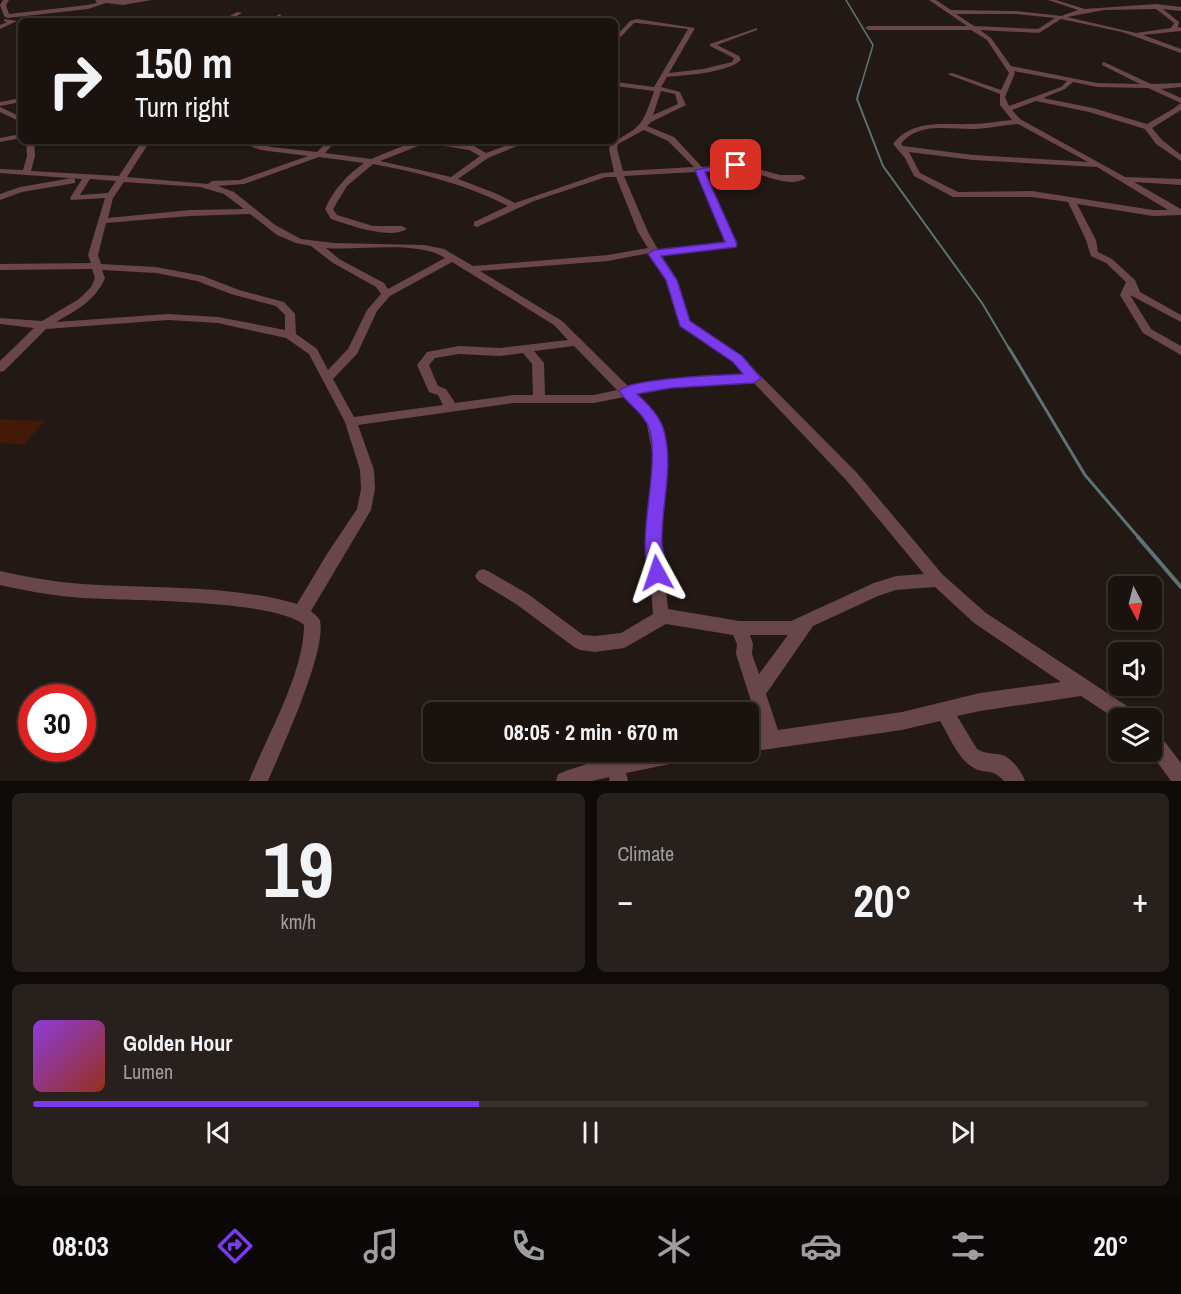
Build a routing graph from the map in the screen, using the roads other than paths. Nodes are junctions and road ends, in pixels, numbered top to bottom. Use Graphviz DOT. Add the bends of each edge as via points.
graph roads {
  1 [pos="6,0"];
  2 [pos="149,0"];
  3 [pos="932,0"];
  4 [pos="1051,0"];
  5 [pos="1145,0"];
  6 [pos="100,1"];
  7 [pos="1084,2"];
  8 [pos="1158,7"];
  9 [pos="1181,9"];
  10 [pos="1086,10"];
  11 [pos="950,12"];
  12 [pos="239,13"];
  13 [pos="280,16"];
  14 [pos="3,17"];
  15 [pos="1061,17"];
  16 [pos="230,18"];
  17 [pos="276,18"];
  18 [pos="0,27"];
  19 [pos="868,28"];
  20 [pos="973,28"];
  21 [pos="755,29"];
  22 [pos="1174,29"];
  23 [pos="1134,34"];
  24 [pos="1181,36"];
  25 [pos="618,38"];
  26 [pos="1181,51"];
  27 [pos="1104,64"];
  28 [pos="1010,68"];
  29 [pos="950,74"];
  30 [pos="667,75"];
  31 [pos="1071,81"];
  32 [pos="618,84"];
  33 [pos="1181,85"];
  34 [pos="1155,87"];
  35 [pos="657,88"];
  36 [pos="1002,93"];
  37 [pos="1033,98"];
  38 [pos="18,101"];
  39 [pos="1181,103"];
  40 [pos="0,104"];
  41 [pos="0,109"];
  42 [pos="1007,109"];
  43 [pos="18,118"];
  44 [pos="1019,122"];
  45 [pos="645,123"];
  46 [pos="1148,127"];
  47 [pos="18,137"];
  48 [pos="619,139"];
  49 [pos="0,140"];
  50 [pos="30,144"];
  51 [pos="144,144"];
  52 [pos="250,144"];
  53 [pos="329,144"];
  54 [pos="413,144"];
  55 [pos="446,144"];
  56 [pos="517,144"];
  57 [pos="615,144"];
  58 [pos="899,148"];
  59 [pos="319,154"];
  60 [pos="485,156"];
  61 [pos="1181,159"];
  62 [pos="369,162"];
  63 [pos="1101,166"];
  64 [pos="700,170"];
  65 [pos="0,171"];
  66 [pos="26,173"];
  67 [pos="618,174"];
  68 [pos="86,178"];
  69 [pos="453,178"];
  70 [pos="802,178"];
  71 [pos="1123,179"];
  72 [pos="119,180"];
  73 [pos="1181,182"];
  74 [pos="200,184"];
  75 [pos="111,195"];
  76 [pos="0,197"];
  77 [pos="1071,200"];
  78 [pos="514,206"];
  79 [pos="252,211"];
  80 [pos="1180,213"];
  81 [pos="103,221"];
  82 [pos="477,224"];
  83 [pos="402,229"];
  84 [pos="314,244"];
  85 [pos="653,252"];
  86 [pos="453,257"];
  87 [pos="0,267"];
  88 [pos="96,267"];
  89 [pos="473,269"];
  90 [pos="1131,282"];
  91 [pos="386,294"];
  92 [pos="1181,319"];
  93 [pos="0,321"];
  94 [pos="45,325"];
  95 [pos="290,335"];
  96 [pos="578,342"];
  97 [pos="525,348"];
  98 [pos="1181,351"];
  99 [pos="0,368"];
  100 [pos="327,378"];
  101 [pos="754,378"];
  102 [pos="626,391"];
  103 [pos="539,398"];
  104 [pos="452,409"];
  105 [pos="351,422"];
  106 [pos="483,576"];
  107 [pos="0,578"];
  108 [pos="938,580"];
  109 [pos="302,611"];
  110 [pos="660,617"];
  111 [pos="808,621"];
  112 [pos="739,628"];
  113 [pos="1082,687"];
  114 [pos="757,690"];
  115 [pos="1117,708"];
  116 [pos="944,711"];
  117 [pos="772,740"];
  118 [pos="759,742"];
  119 [pos="1162,753"];
  120 [pos="645,762"];
  121 [pos="617,773"];
  122 [pos="1181,779"];
  123 [pos="258,781"];
  124 [pos="565,781"];
  125 [pos="1016,781"];
  1 -- 14 [label="street"];
  2 -- 6 [label="street"];
  3 -- 11 [label="street"];
  4 -- 10 [label="street"];
  5 -- 8 [label="street"];
  6 -- 14 [label="street" via="90,7"];
  7 -- 10 [label="street" via="1089,5"];
  8 -- 9 [label="street"];
  8 -- 10 [label="street"];
  8 -- 22 [label="street" via="1178,23"];
  10 -- 15 [label="street"];
  11 -- 15 [label="street"];
  11 -- 20 [label="street"];
  12 -- 16 [label="street"];
  13 -- 17 [label="street"];
  14 -- 18 [label="street" via="14,21"];
  15 -- 20 [label="street" via="1039,31"];
  15 -- 23 [label="street"];
  19 -- 20 [label="street"];
  20 -- 28 [label="street" via="994,44"];
  21 -- 30 [label="street" via="712,45 737,57 734,63"];
  22 -- 23 [label="street"];
  22 -- 24 [label="street"];
  23 -- 26 [label="street"];
  25 -- 30 [label="street" via="637,21 691,27"];
  27 -- 34 [label="street"];
  28 -- 31 [label="street"];
  28 -- 36 [label="street" via="1012,77"];
  29 -- 36 [label="street"];
  30 -- 35 [label="street"];
  31 -- 34 [label="street" via="1110,87"];
  31 -- 37 [label="street" via="1063,88"];
  32 -- 35 [label="street"];
  33 -- 34 [label="street"];
  34 -- 39 [label="street"];
  35 -- 45 [label="street"];
  35 -- 45 [label="street" via="678,93 682,105"];
  36 -- 42 [label="street"];
  37 -- 42 [label="street"];
  37 -- 46 [label="street"];
  38 -- 40 [label="street"];
  39 -- 46 [label="street" via="1176,111"];
  41 -- 43 [label="street"];
  42 -- 44 [label="street"];
  44 -- 58 [label="street" via="939,125 907,132 897,143"];
  44 -- 63 [label="street"];
  45 -- 48 [label="street"];
  45 -- 64 [label="street" via="671,139"];
  46 -- 61 [label="street" via="1164,147"];
  47 -- 49 [label="street"];
  50 -- 66 [label="street"];
  51 -- 72 [label="street"];
  52 -- 59 [label="street"];
  53 -- 59 [label="street"];
  54 -- 62 [label="street"];
  55 -- 60 [label="street" via="471,148"];
  56 -- 60 [label="street"];
  57 -- 67 [label="street"];
  58 -- 63 [label="street" via="1022,162 1059,160"];
  58 -- 77 [label="street" via="909,157 917,174 956,195 1032,194"];
  59 -- 62 [label="street"];
  59 -- 74 [label="street" via="241,182"];
  60 -- 69 [label="street"];
  62 -- 69 [label="street"];
  62 -- 83 [label="street" via="337,190 329,208 331,214 365,228"];
  63 -- 71 [label="street"];
  64 -- 67 [label="street"];
  64 -- 70 [label="street" via="742,165 779,178"];
  64 -- 85 [label="street" via="732,243"];
  65 -- 66 [label="street"];
  66 -- 68 [label="street"];
  67 -- 78 [label="street" via="583,181"];
  67 -- 85 [label="street"];
  68 -- 72 [label="street"];
  68 -- 75 [label="street" via="74,198"];
  68 -- 76 [label="street"];
  69 -- 78 [label="street"];
  71 -- 73 [label="street"];
  71 -- 80 [label="street"];
  72 -- 74 [label="street"];
  72 -- 75 [label="street"];
  74 -- 79 [label="street" via="230,194"];
  75 -- 81 [label="street"];
  77 -- 80 [label="street" via="1153,213"];
  77 -- 90 [label="street" via="1094,254 1109,261"];
  78 -- 82 [label="street"];
  79 -- 81 [label="street"];
  79 -- 84 [label="street" via="276,231"];
  81 -- 88 [label="street" via="93,255"];
  84 -- 86 [label="street" via="422,247"];
  84 -- 91 [label="street" via="380,285"];
  85 -- 89 [label="street"];
  85 -- 101 [label="street" via="672,280 684,323 737,359"];
  86 -- 89 [label="street"];
  86 -- 91 [label="street"];
  87 -- 88 [label="street"];
  88 -- 94 [label="street" via="100,278 96,289 73,309"];
  88 -- 95 [label="street" via="146,268 189,276 280,304 290,314"];
  89 -- 96 [label="street" via="558,323"];
  90 -- 92 [label="street" via="1136,294"];
  90 -- 98 [label="street" via="1125,295 1147,331"];
  91 -- 100 [label="street" via="372,310 353,351"];
  93 -- 94 [label="street"];
  94 -- 95 [label="street" via="172,317 227,321"];
  94 -- 99 [label="street"];
  95 -- 100 [label="street" via="318,357"];
  96 -- 97 [label="street"];
  96 -- 102 [label="street"];
  97 -- 103 [label="street" via="538,363"];
  97 -- 104 [label="street" via="439,352 427,358 423,365 433,389 442,392"];
  100 -- 105 [label="street"];
  101 -- 102 [label="street" via="671,383"];
  101 -- 108 [label="street" via="852,477"];
  102 -- 103 [label="street" via="594,399"];
  102 -- 110 [label="street" via="646,410 657,430 660,456 654,540"];
  103 -- 104 [label="street"];
  104 -- 105 [label="street"];
  105 -- 109 [label="street" via="367,470 366,502"];
  106 -- 110 [label="street" via="580,642 624,640"];
  107 -- 109 [label="street" via="80,591 245,600"];
  108 -- 111 [label="street" via="896,583"];
  108 -- 113 [label="street" via="980,618"];
  109 -- 123 [label="street" via="311,618 313,631 303,670"];
  110 -- 112 [label="street"];
  111 -- 112 [label="street" via="784,629"];
  111 -- 114 [label="street"];
  112 -- 114 [label="street"];
  113 -- 115 [label="street"];
  113 -- 116 [label="street"];
  114 -- 117 [label="street"];
  116 -- 117 [label="street"];
  116 -- 125 [label="street" via="971,755 980,761 1001,764"];
  117 -- 118 [label="street"];
  119 -- 122 [label="street"];
  120 -- 121 [label="street"];
  121 -- 124 [label="street" via="590,771"];
}
